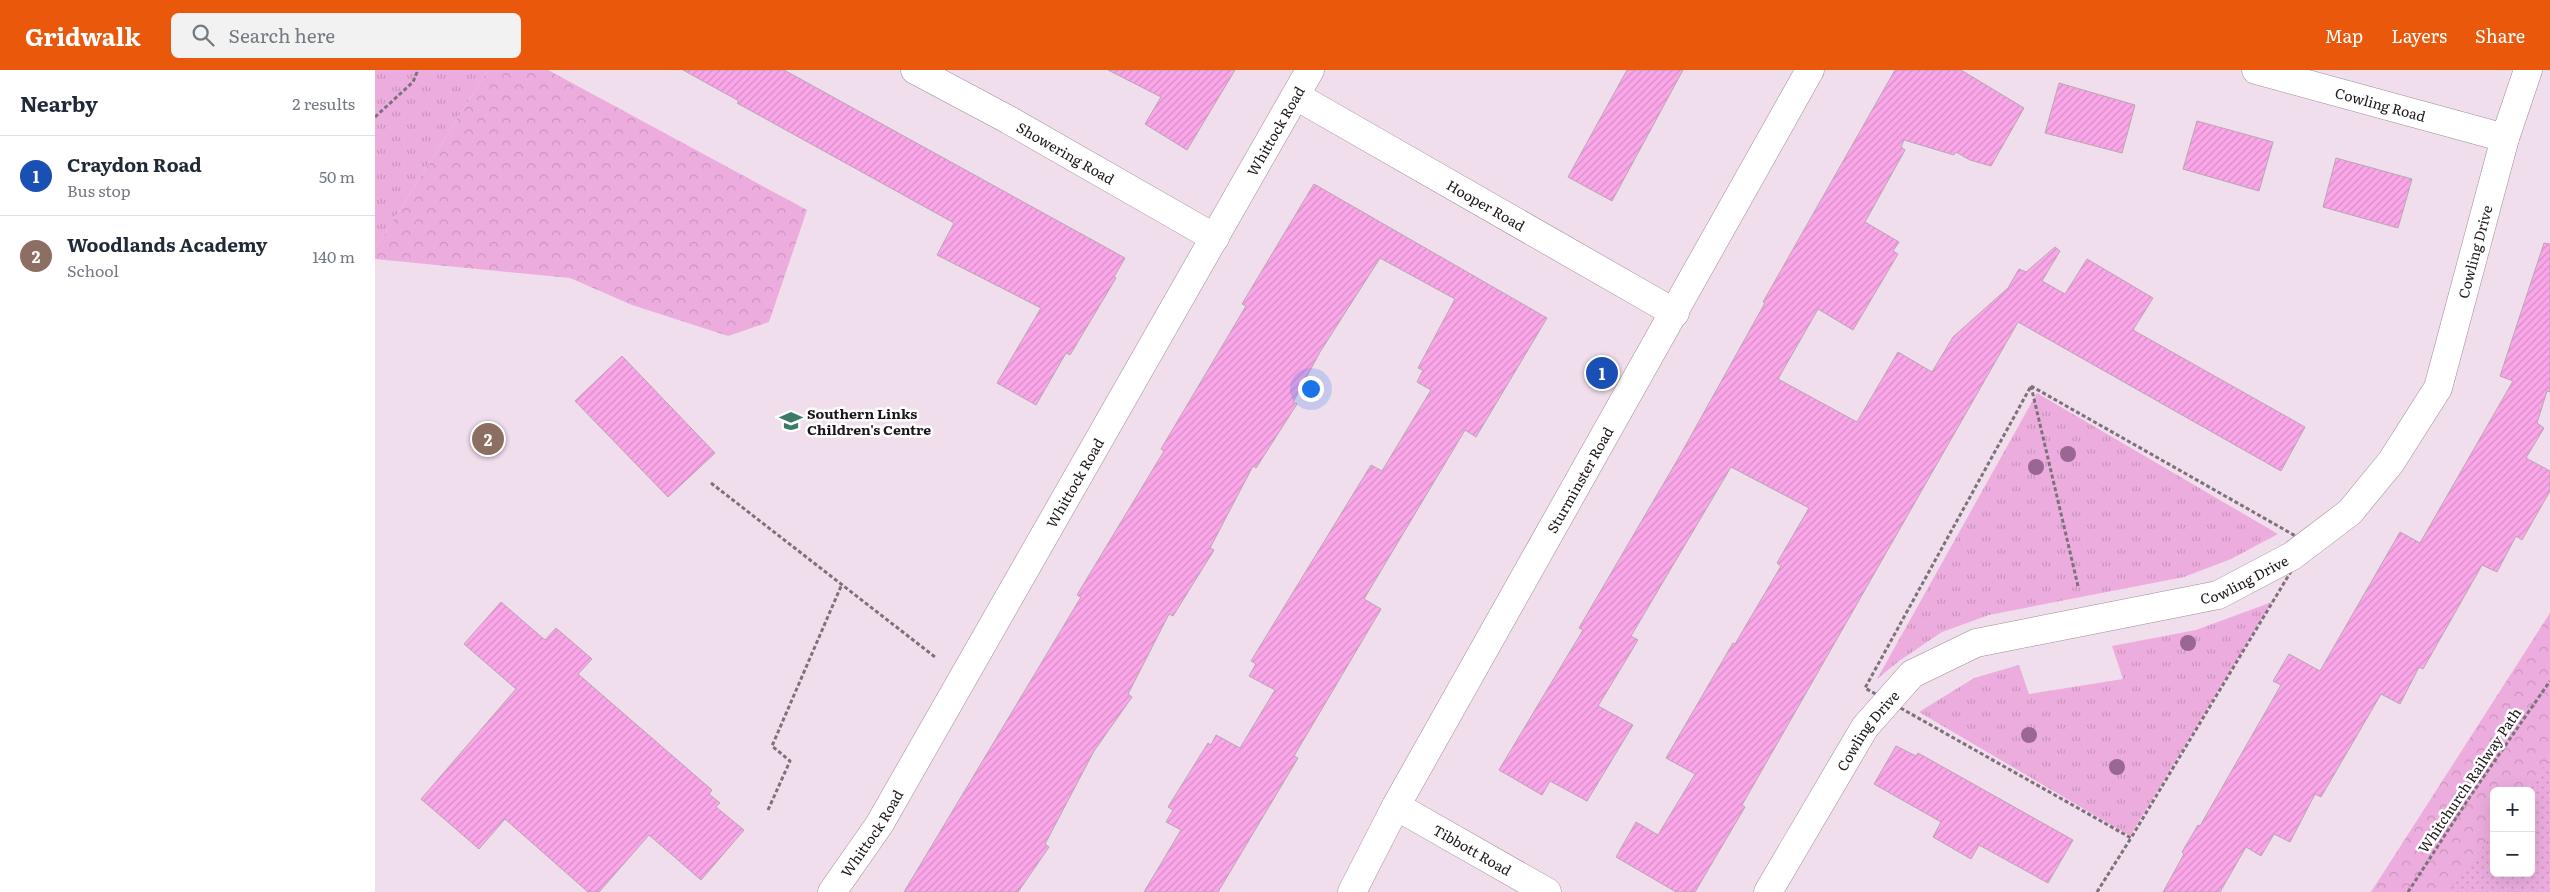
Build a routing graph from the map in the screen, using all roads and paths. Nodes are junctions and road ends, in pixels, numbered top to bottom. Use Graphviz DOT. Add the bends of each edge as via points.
graph roads {
  1 [pos="418,70"];
  2 [pos="915,70"];
  3 [pos="1310,70"];
  4 [pos="1810,70"];
  5 [pos="2256,70"];
  6 [pos="2528,70"];
  7 [pos="1296,96"];
  8 [pos="375,116"];
  9 [pos="2505,138"];
  10 [pos="1215,238"];
  11 [pos="1675,313"];
  12 [pos="2031,386"];
  13 [pos="711,483"];
  14 [pos="2308,543"];
  15 [pos="842,584"];
  16 [pos="2087,620"];
  17 [pos="962,680"];
  18 [pos="2550,681"];
  19 [pos="1888,702"];
  20 [pos="1396,806"];
  21 [pos="768,810"];
  22 [pos="2131,838"];
  23 [pos="832,892"];
  24 [pos="1352,892"];
  25 [pos="1547,892"];
  26 [pos="1769,892"];
  27 [pos="2097,892"];
  28 [pos="2408,892"];
  1 -- 8 [label="path" via="413,82"];
  2 -- 10 [label="street, Showering Road"];
  3 -- 7 [label="street, Whittock Road"];
  4 -- 11 [label="street, Sturminster Road"];
  5 -- 9 [label="street, Cowling Road"];
  6 -- 9 [label="street, Cowling Drive"];
  7 -- 10 [label="street, Whittock Road"];
  7 -- 11 [label="street, Hooper Road"];
  9 -- 14 [label="street, Cowling Drive" via="2438,388 2391,462 2350,512"];
  10 -- 17 [label="street, Whittock Road"];
  11 -- 20 [label="street, Sturminster Road"];
  12 -- 14 [label="path"];
  12 -- 16 [label="path"];
  12 -- 19 [label="path" via="1865,688"];
  13 -- 15 [label="path"];
  14 -- 16 [label="street, Cowling Drive" via="2292,556 2218,595"];
  14 -- 22 [label="path"];
  15 -- 17 [label="path"];
  15 -- 21 [label="path" via="772,746 790,761"];
  16 -- 19 [label="street, Cowling Drive" via="1976,643 1912,674"];
  17 -- 23 [label="street, Whittock Road" via="879,825"];
  18 -- 28 [label="path, Whitchurch Railway Path"];
  19 -- 22 [label="path"];
  19 -- 26 [label="street, Cowling Drive" via="1865,728"];
  20 -- 24 [label="street, Sturminster Road"];
  20 -- 25 [label="street, Tibbott Road"];
  22 -- 27 [label="path"];
}
